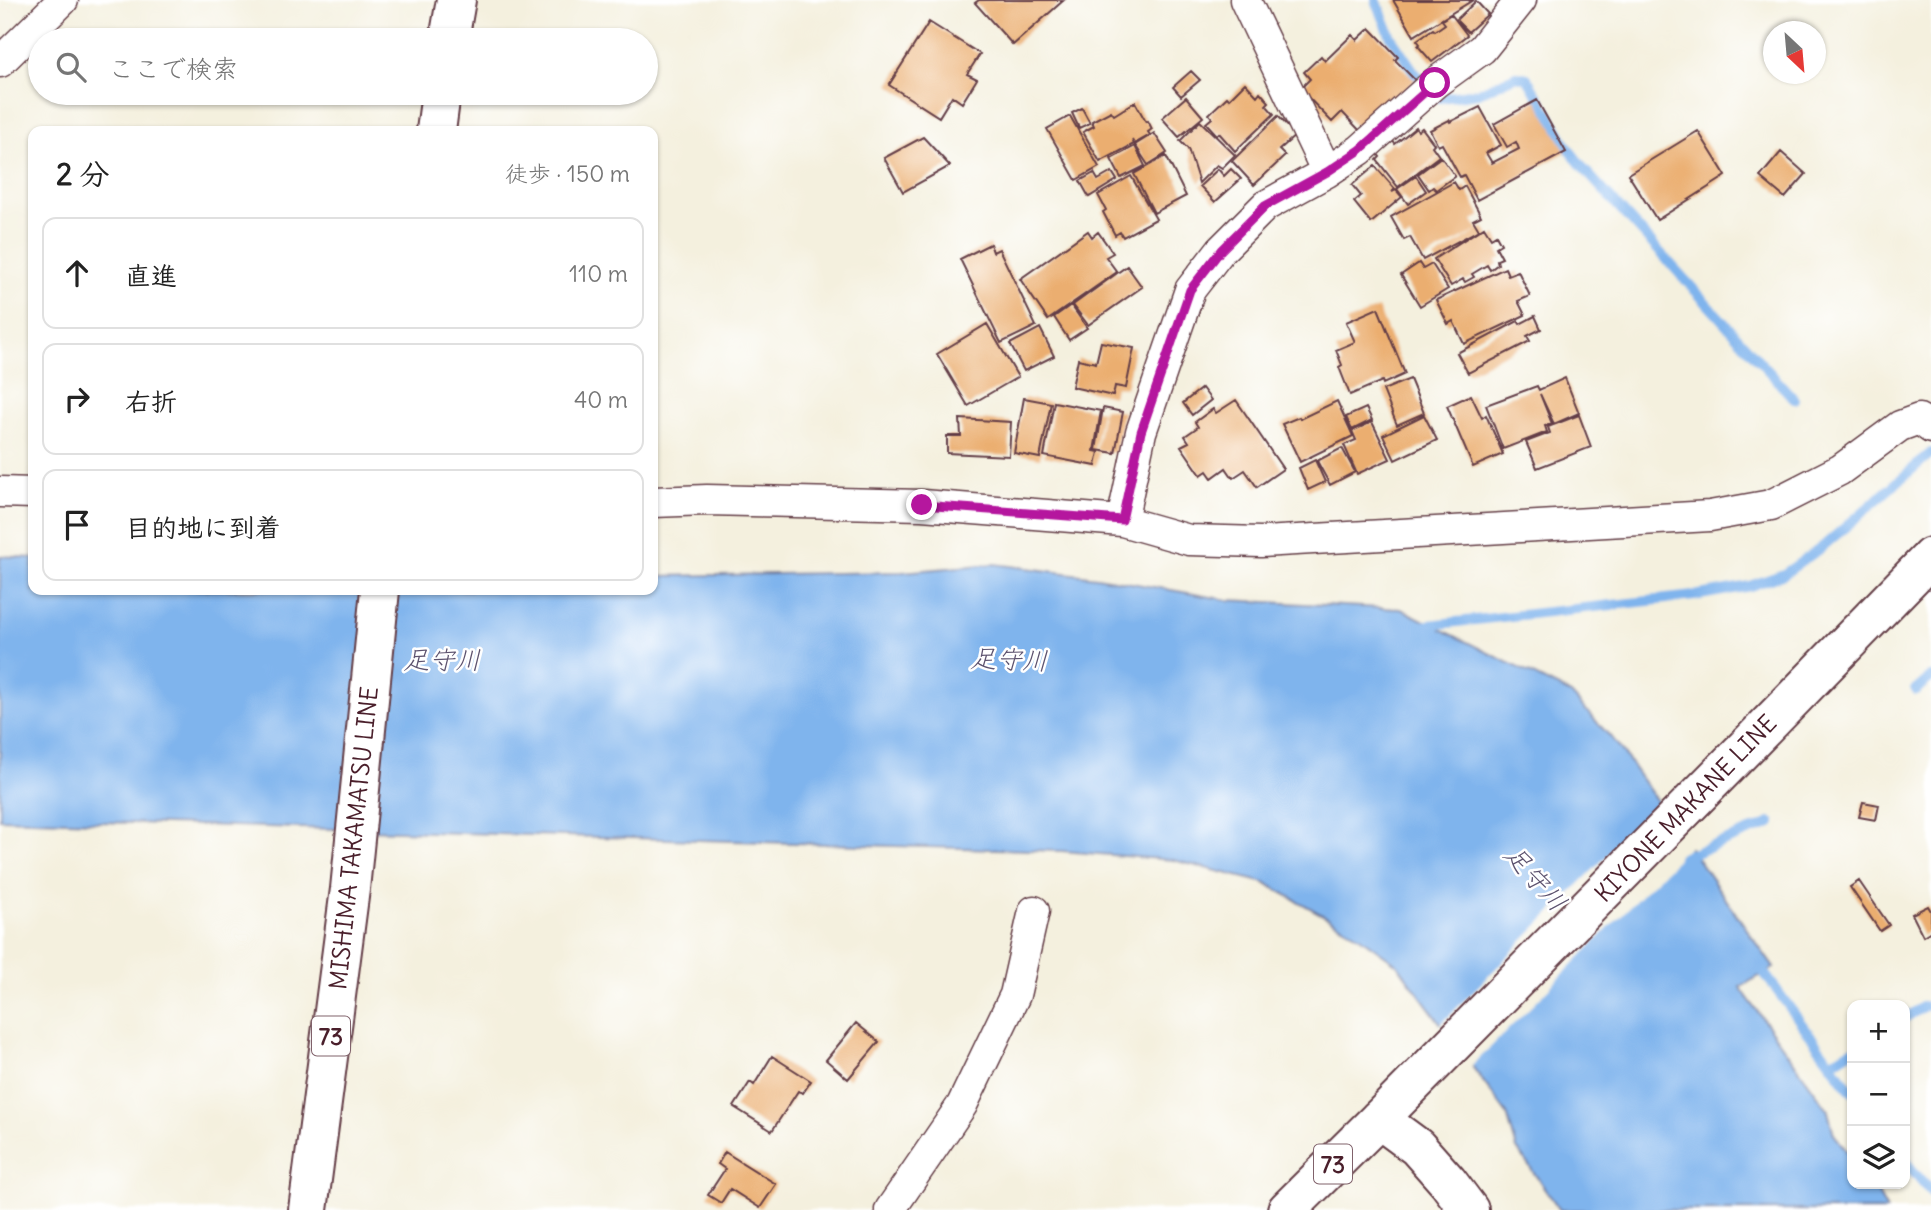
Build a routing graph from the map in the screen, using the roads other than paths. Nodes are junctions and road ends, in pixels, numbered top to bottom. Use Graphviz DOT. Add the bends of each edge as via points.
graph roads {
  1 [pos="63,0"];
  2 [pos="456,0"];
  3 [pos="1245,0"];
  4 [pos="1521,0"];
  5 [pos="35,28"];
  6 [pos="451,28"];
  7 [pos="28,34"];
  8 [pos="0,62"];
  9 [pos="439,105"];
  10 [pos="437,126"];
  11 [pos="1327,172"];
  12 [pos="1931,428"];
  13 [pos="0,492"];
  14 [pos="28,493"];
  15 [pos="658,502"];
  16 [pos="1122,520"];
  17 [pos="1931,557"];
  18 [pos="380,595"];
  19 [pos="1034,911"];
  20 [pos="1379,1119"];
  21 [pos="309,1210"];
  22 [pos="890,1210"];
  23 [pos="1287,1210"];
  24 [pos="1469,1210"];
  1 -- 5 [label="street"];
  2 -- 6 [label="main road"];
  3 -- 11 [label="street"];
  4 -- 11 [label="street" via="1482,49"];
  7 -- 8 [label="street"];
  9 -- 10 [label="main road"];
  11 -- 16 [label="street" via="1265,206 1221,250 1190,290 1141,432"];
  12 -- 16 [label="street" via="1919,419 1900,426 1840,470 1772,505 1710,516 1261,542 1189,540"];
  13 -- 14 [label="street"];
  15 -- 16 [label="street" via="922,505"];
  17 -- 20 [label="main road, KIYONE MAKANE LINE"];
  18 -- 21 [label="main road, MISHIMA TAKAMATSU LINE / 73" via="353,862"];
  19 -- 22 [label="street" via="1015,995 962,1105"];
  20 -- 23 [label="main road, 73"];
  20 -- 24 [label="main road" via="1417,1147"];
}
